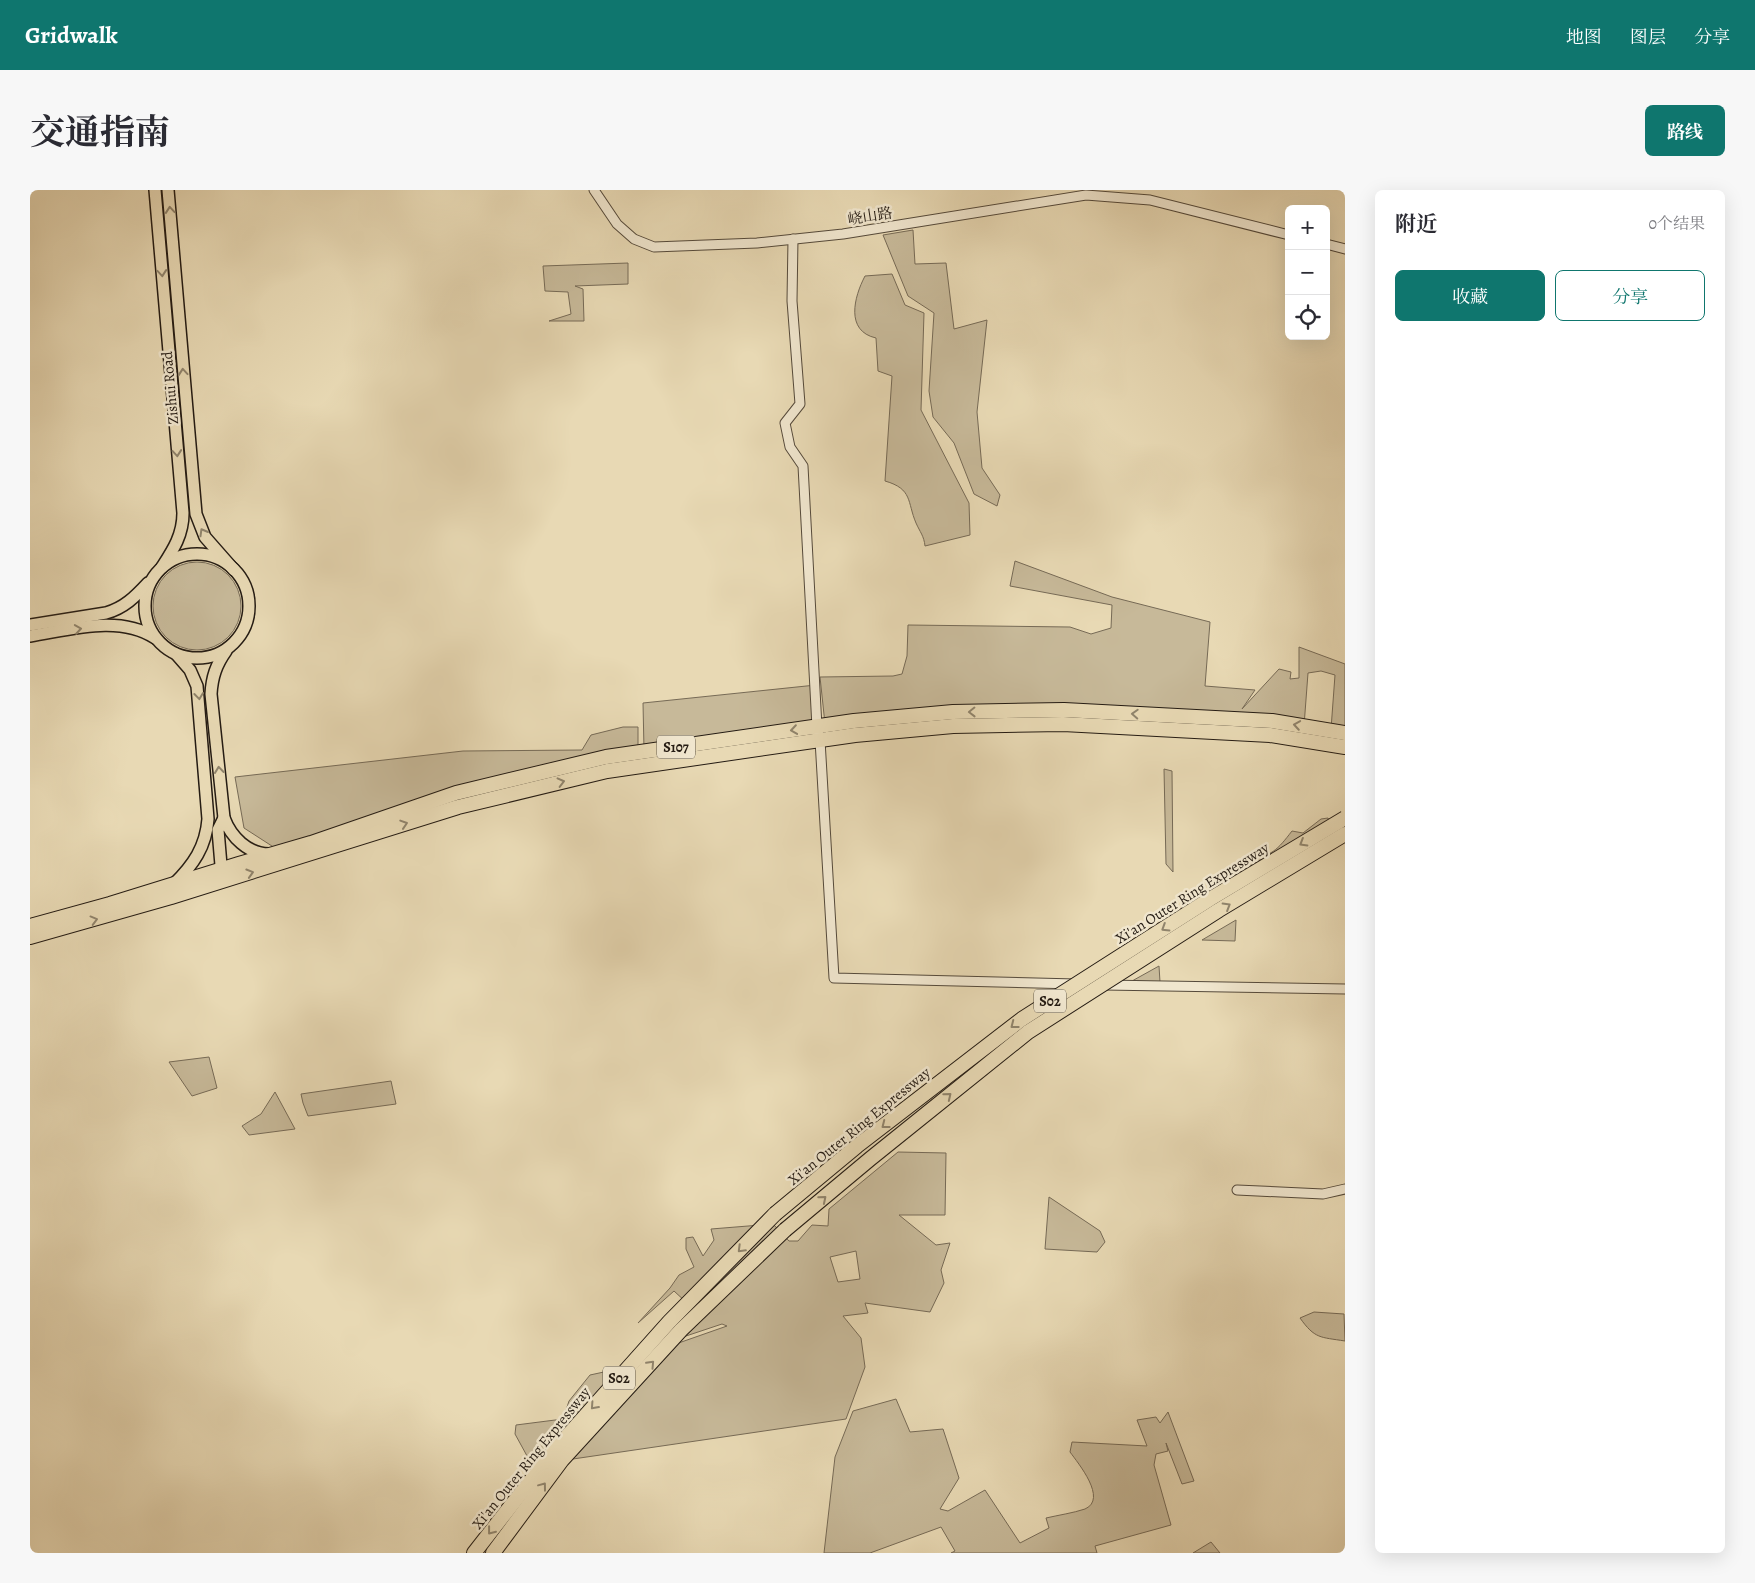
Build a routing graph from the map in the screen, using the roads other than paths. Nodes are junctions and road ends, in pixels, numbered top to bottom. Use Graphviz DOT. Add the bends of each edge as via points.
graph roads {
  1 [pos="155,190"];
  2 [pos="168,190"];
  3 [pos="594,190"];
  4 [pos="1285,233"];
  5 [pos="793,239"];
  6 [pos="1330,245"];
  7 [pos="1345,249"];
  8 [pos="162,567"];
  9 [pos="234,570"];
  10 [pos="151,580"];
  11 [pos="30,625"];
  12 [pos="30,636"];
  13 [pos="161,644"];
  14 [pos="228,649"];
  15 [pos="176,654"];
  16 [pos="819,733"];
  17 [pos="1345,733"];
  18 [pos="1345,747"];
  19 [pos="224,818"];
  20 [pos="1345,818"];
  21 [pos="208,820"];
  22 [pos="218,830"];
  23 [pos="1345,834"];
  24 [pos="273,854"];
  25 [pos="222,875"];
  26 [pos="173,885"];
  27 [pos="30,926"];
  28 [pos="30,937"];
  29 [pos="1345,989"];
  30 [pos="1345,1189"];
  31 [pos="1237,1190"];
  32 [pos="474,1553"];
  33 [pos="494,1553"];
  1 -- 8 [label="main road, Zishui Road, one-way" via="183,513 180,537"];
  9 -- 2 [label="main road, Zishui Road, one-way" via="205,537 196,514"];
  3 -- 5 [label="street, 峣山路" via="617,224 634,239 654,247"];
  4 -- 5 [label="street, 峣山路" via="1150,200 1086,195"];
  5 -- 16 [label="street" via="792,301 800,404 785,423 790,447 803,466"];
  6 -- 7 [label="street"];
  8 -- 9 [label="main road" via="176,558 192,554 209,555 225,561"];
  8 -- 10 [label="main road"];
  9 -- 14 [label="main road" via="246,586 250,603 244,629"];
  10 -- 11 [label="main road" via="131,600 115,610"];
  10 -- 13 [label="main road" via="145,613 150,630"];
  12 -- 13 [label="main road, one-way" via="116,625 146,633"];
  13 -- 15 [label="main road"];
  14 -- 15 [label="main road" via="202,658"];
  19 -- 14 [label="main road, one-way" via="211,685 216,667"];
  15 -- 21 [label="main road, one-way" via="190,670 197,686"];
  17 -- 16 [label="highway, S107, one-way" via="1272,721 1064,710 953,712"];
  16 -- 18 [label="highway, S107" via="855,735 953,726 1063,724 1270,735"];
  16 -- 24 [label="highway, S107, one-way" via="606,757 456,793"];
  25 -- 16 [label="highway, S107, one-way" via="458,807 607,771"];
  16 -- 29 [label="street" via="834,978"];
  19 -- 22 [label="main road"];
  19 -- 24 [label="main road" via="230,832 243,845 262,854"];
  20 -- 32 [label="highway, Xi'an Outer Ring Expressway / S02, one-way, bridge" via="1210,899 1022,1019 775,1214 669,1322 553,1452"];
  21 -- 22 [label="main road"];
  21 -- 26 [label="main road" via="206,837 198,856"];
  22 -- 25 [label="main road"];
  33 -- 23 [label="highway, Xi'an Outer Ring Expressway / S02, one-way, bridge" via="562,1460 681,1330 785,1230 1028,1032"];
  24 -- 25 [label="highway, S107"];
  25 -- 26 [label="highway, S107"];
  28 -- 25 [label="highway, S107, one-way" via="120,913"];
  26 -- 27 [label="highway, S107"];
  30 -- 31 [label="street" via="1324,1194"];
}
